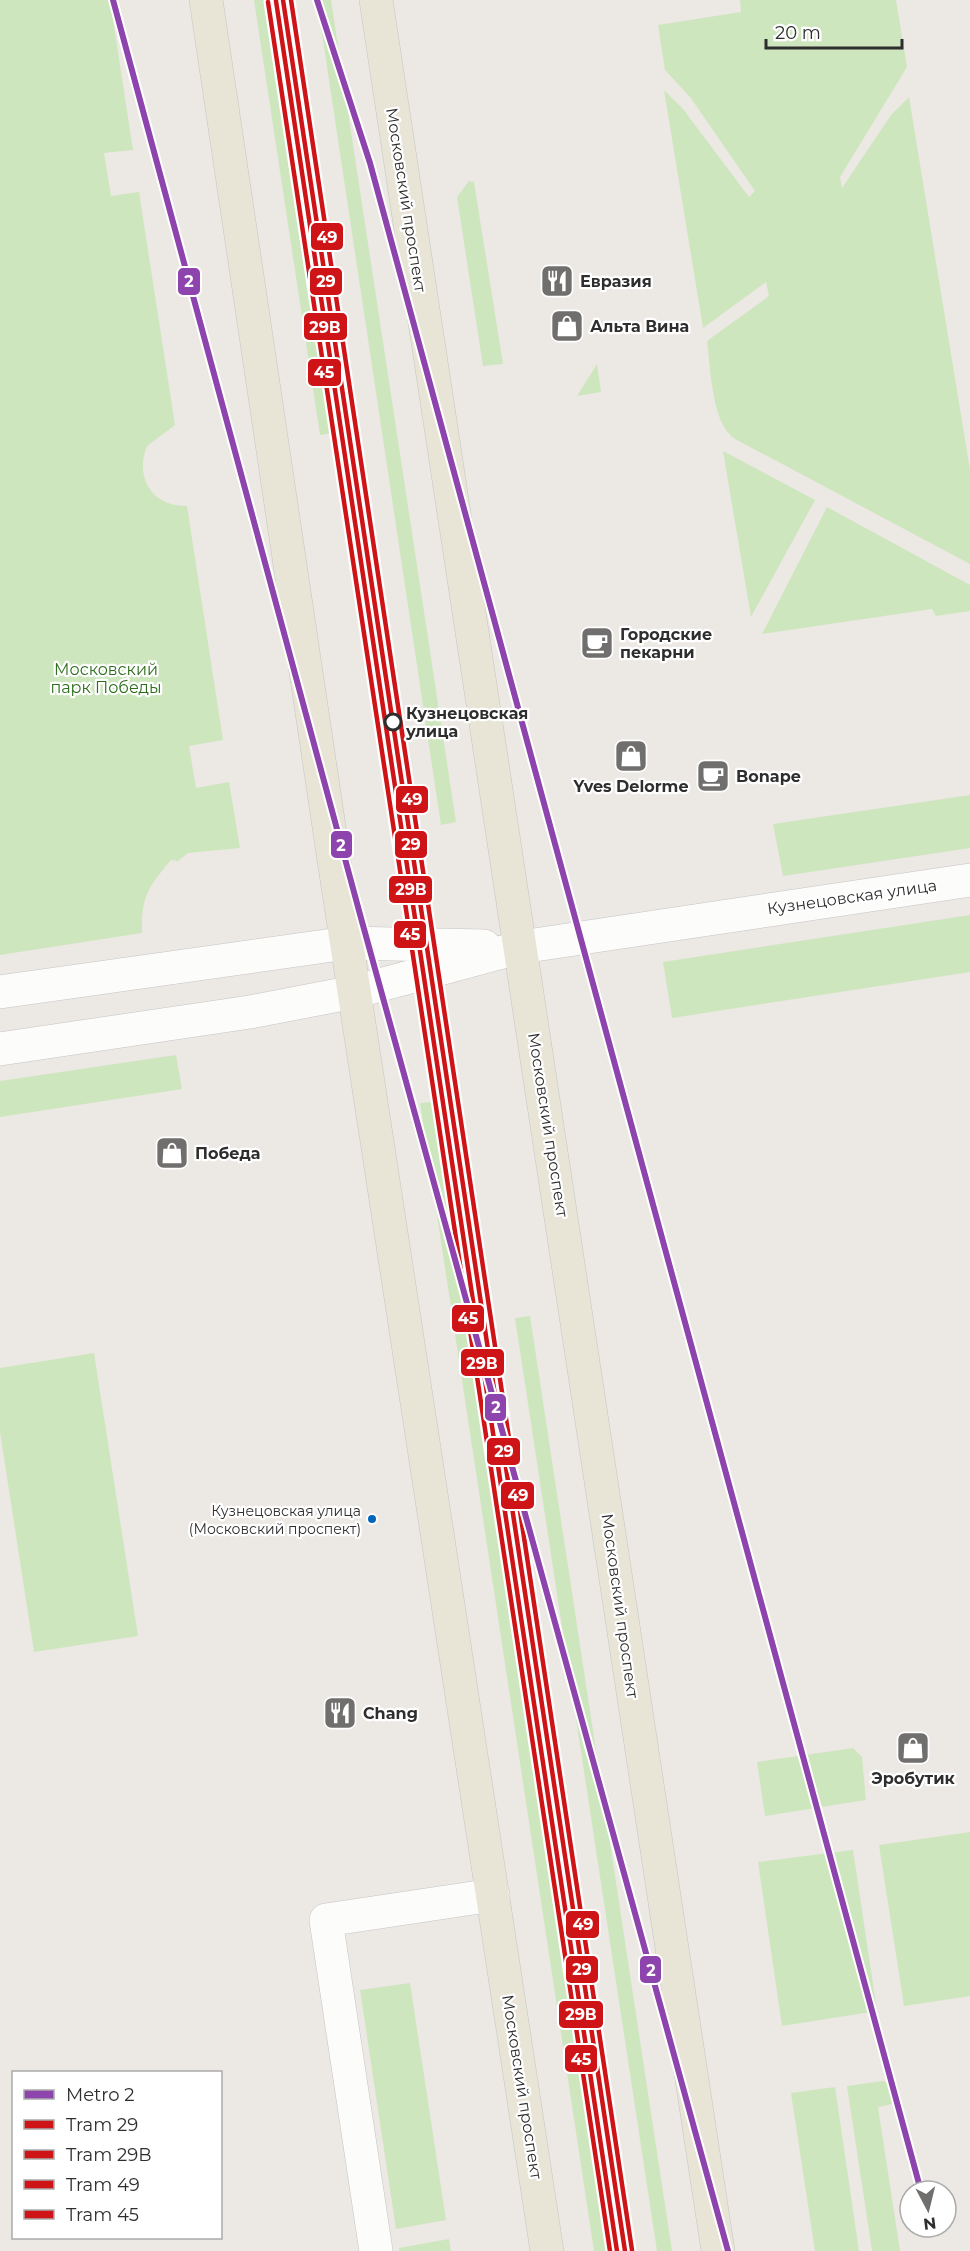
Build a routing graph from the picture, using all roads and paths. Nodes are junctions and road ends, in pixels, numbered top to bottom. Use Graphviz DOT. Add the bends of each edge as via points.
graph roads {
  1 [pos="206,0"];
  2 [pos="376,0"];
  3 [pos="970,880"];
  4 [pos="347,943"];
  5 [pos="521,947"];
  6 [pos="0,992"];
  7 [pos="354,992"];
  8 [pos="0,1049"];
  9 [pos="493,1895"];
  10 [pos="376,2251"];
  11 [pos="547,2251"];
  12 [pos="718,2251"];
  1 -- 4 [label="main road, Московский проспект"];
  2 -- 5 [label="main road, Московский проспект"];
  3 -- 5 [label="street, Кузнецовская улица"];
  4 -- 5 [label="street, Кузнецовская улица"];
  4 -- 6 [label="street, Кузнецовская улица"];
  4 -- 7 [label="main road, Московский проспект"];
  5 -- 7 [label="street, Кузнецовская улица"];
  5 -- 12 [label="main road, Московский проспект"];
  7 -- 8 [label="street, Кузнецовская улица" via="250,1012"];
  7 -- 9 [label="main road, Московский проспект"];
  9 -- 10 [label="street" via="326,1920"];
  9 -- 11 [label="main road, Московский проспект"];
}
